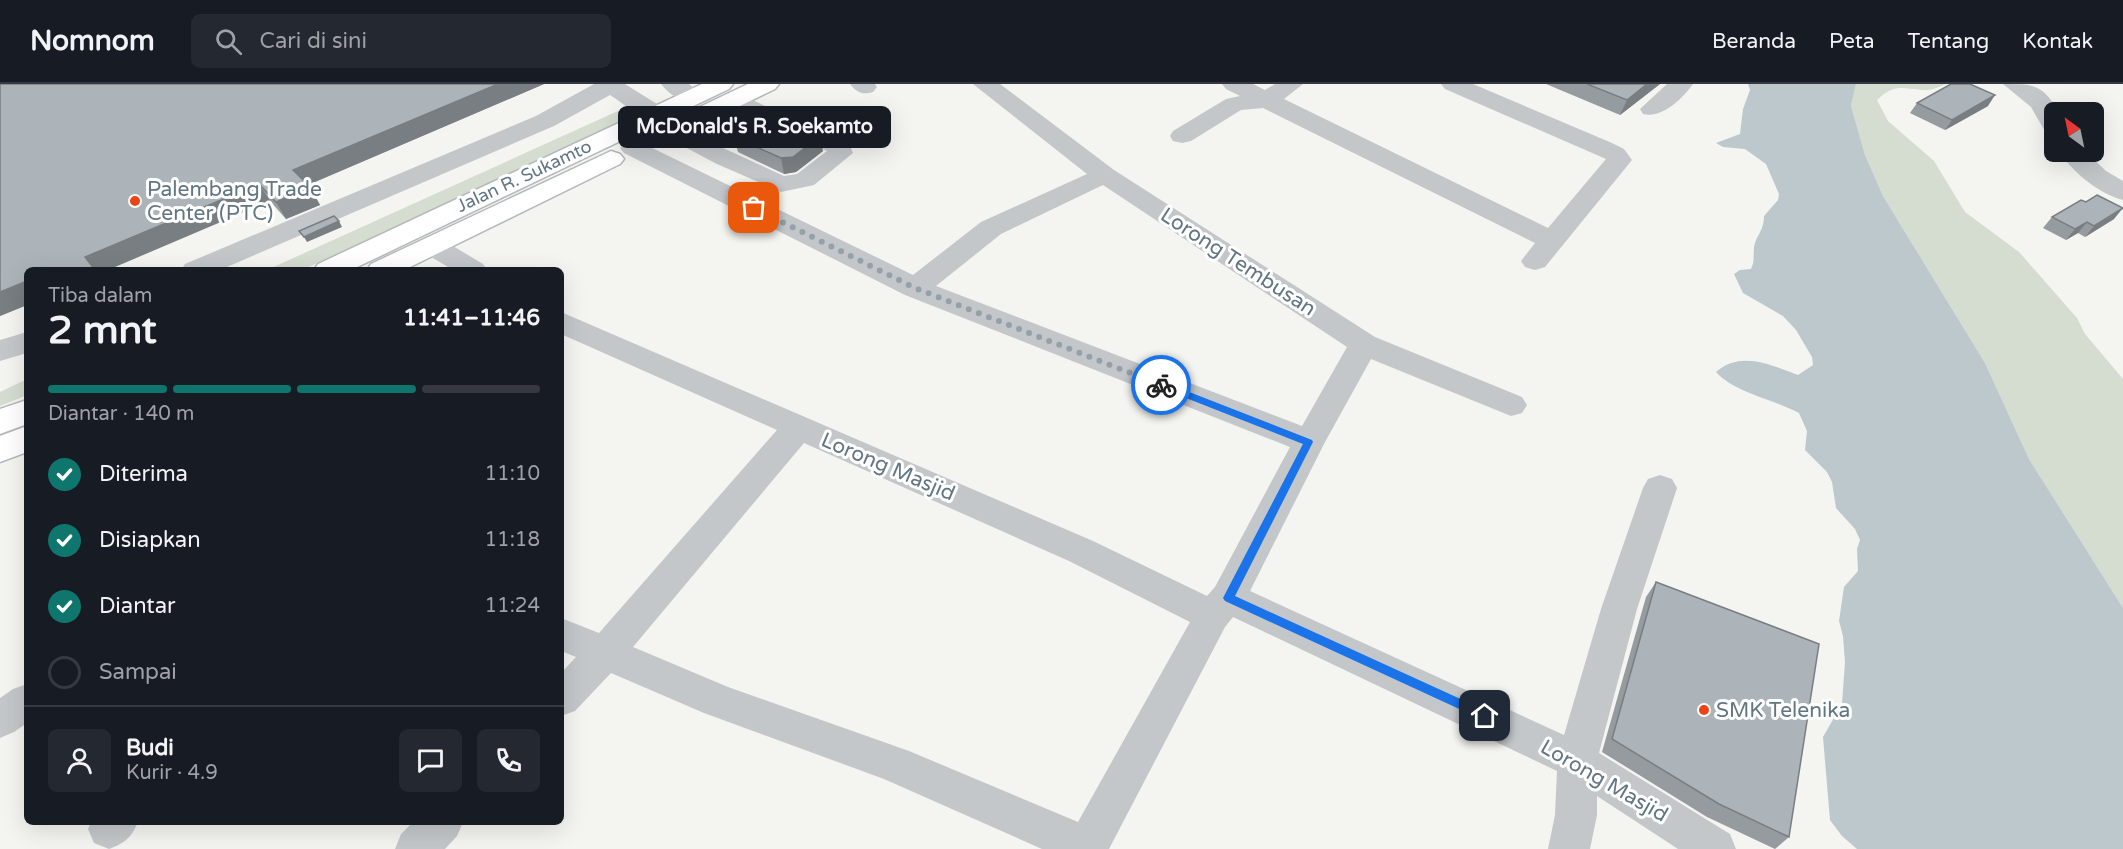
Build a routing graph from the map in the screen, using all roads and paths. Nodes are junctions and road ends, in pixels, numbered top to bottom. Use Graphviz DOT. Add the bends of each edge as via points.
graph roads {
  1 [pos="610,84"];
  2 [pos="767,84"];
  3 [pos="985,84"];
  4 [pos="1291,84"];
  5 [pos="1453,84"];
  6 [pos="1681,84"];
  7 [pos="2015,84"];
  8 [pos="683,90"];
  9 [pos="1237,90"];
  10 [pos="728,91"];
  11 [pos="1266,100"];
  12 [pos="2044,105"];
  13 [pos="1652,109"];
  14 [pos="763,113"];
  15 [pos="664,122"];
  16 [pos="1182,136"];
  17 [pos="633,148"];
  18 [pos="705,148"];
  19 [pos="2082,162"];
  20 [pos="1105,175"];
  21 [pos="2123,192"];
  22 [pos="1551,240"];
  23 [pos="433,246"];
  24 [pos="1534,261"];
  25 [pos="202,267"];
  26 [pos="335,267"];
  27 [pos="388,267"];
  28 [pos="468,267"];
  29 [pos="915,288"];
  30 [pos="564,323"];
  31 [pos="1364,344"];
  32 [pos="1510,405"];
  33 [pos="24,412"];
  34 [pos="0,422"];
  35 [pos="798,428"];
  36 [pos="24,439"];
  37 [pos="1308,442"];
  38 [pos="0,450"];
  39 [pos="1660,488"];
  40 [pos="1220,607"];
  41 [pos="564,635"];
  42 [pos="605,653"];
  43 [pos="564,696"];
  44 [pos="24,703"];
  45 [pos="0,720"];
  46 [pos="1577,761"];
  47 [pos="439,825"];
  48 [pos="1028,837"];
  49 [pos="416,849"];
  50 [pos="1569,849"];
  51 [pos="1715,849"];
  1 -- 15 [label="street"];
  1 -- 25 [label="street" via="545,121"];
  2 -- 10 [label="highway, Jalan R. Sukamto"];
  3 -- 20 [label="street, Lorong Tembusan"];
  4 -- 11 [label="street"];
  5 -- 22 [label="street" via="1617,156 1619,162"];
  6 -- 13 [label="street"];
  7 -- 12 [label="street" via="2037,96"];
  8 -- 10 [label="highway, Jalan R. Sukamto"];
  8 -- 15 [label="highway, Jalan R. Sukamto"];
  9 -- 11 [label="street"];
  9 -- 16 [label="street"];
  10 -- 14 [label="street"];
  10 -- 15 [label="highway, Jalan R. Sukamto"];
  11 -- 22 [label="street"];
  14 -- 18 [label="street"];
  14 -- 18 [label="street" via="781,117 830,140 839,146 840,153 805,180 790,184 772,182"];
  15 -- 17 [label="highway, Jalan R. Sukamto"];
  15 -- 18 [label="street"];
  15 -- 26 [label="highway, Jalan R. Sukamto"];
  17 -- 23 [label="highway, Jalan R. Sukamto"];
  17 -- 29 [label="street"];
  19 -- 21 [label="street"];
  20 -- 29 [label="street" via="992,228"];
  20 -- 31 [label="street, Lorong Tembusan"];
  22 -- 24 [label="street"];
  23 -- 27 [label="highway, Jalan R. Sukamto"];
  23 -- 28 [label="street"];
  29 -- 37 [label="street"];
  30 -- 35 [label="street, Lorong Masjid"];
  31 -- 32 [label="street, Lorong Tembusan"];
  31 -- 37 [label="street"];
  33 -- 34 [label="highway"];
  35 -- 40 [label="street, Lorong Masjid"];
  35 -- 42 [label="street"];
  36 -- 38 [label="highway"];
  37 -- 40 [label="street"];
  39 -- 46 [label="street" via="1619,609"];
  40 -- 46 [label="street, Lorong Masjid" via="1485,716"];
  40 -- 48 [label="street" via="1090,841"];
  41 -- 42 [label="street"];
  42 -- 43 [label="street"];
  42 -- 48 [label="street" via="718,701 895,764"];
  44 -- 45 [label="street"];
  46 -- 50 [label="street" via="1576,815"];
  46 -- 51 [label="street, Lorong Masjid"];
  47 -- 49 [label="street"];
}
